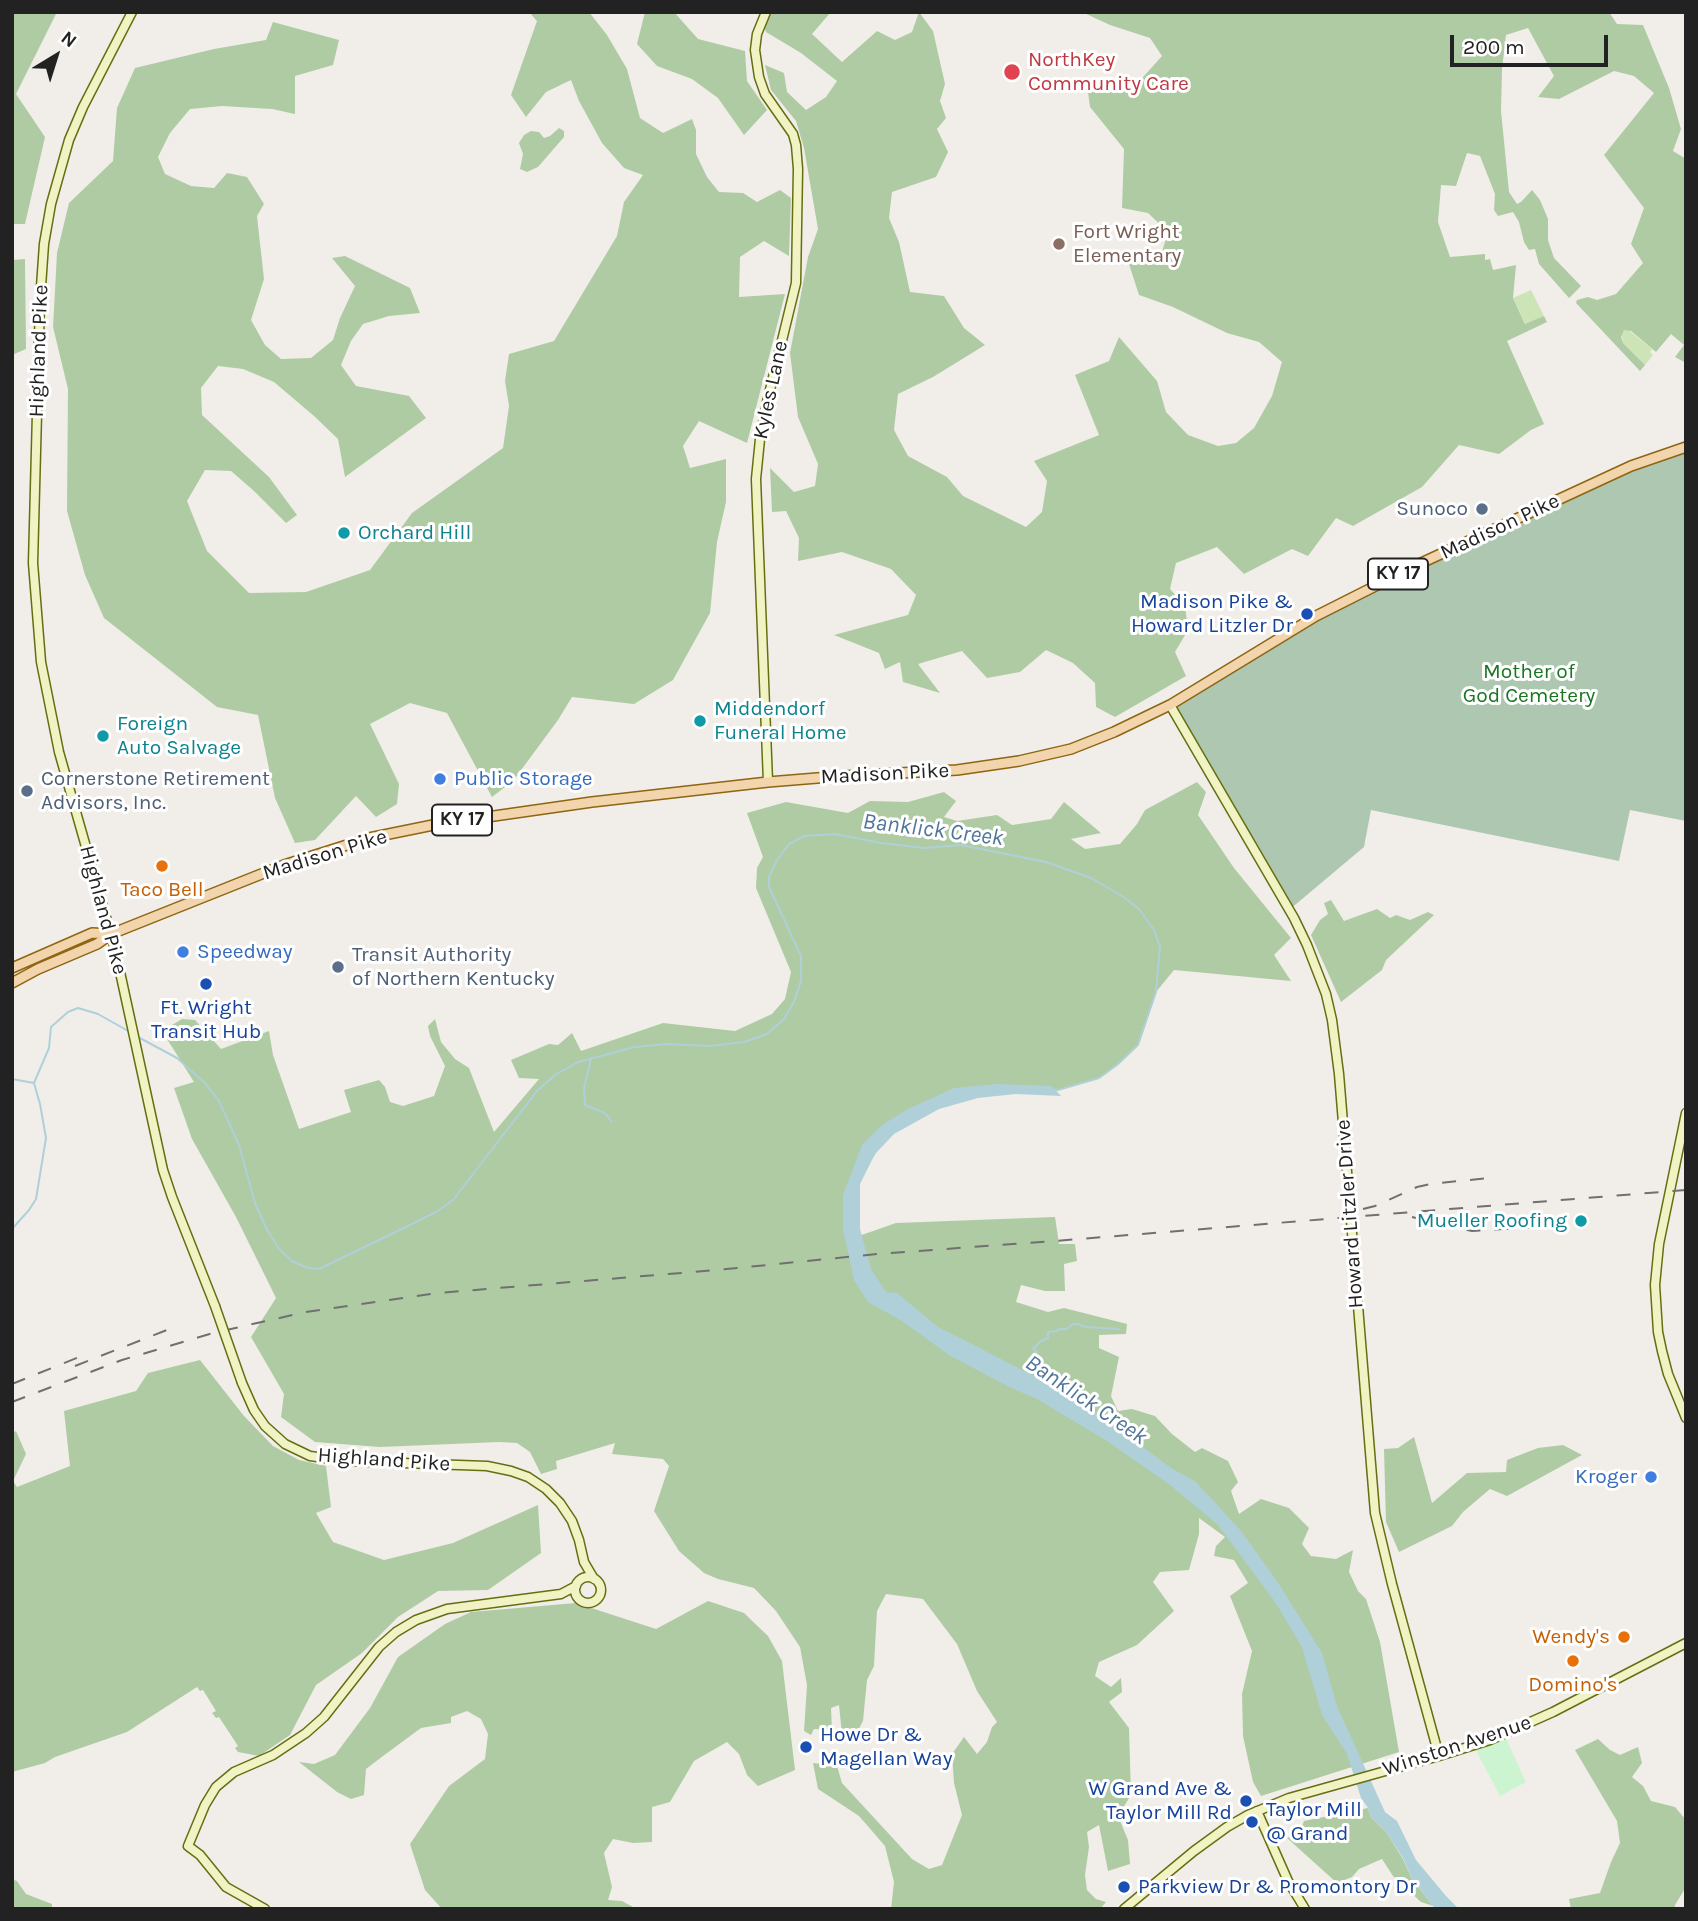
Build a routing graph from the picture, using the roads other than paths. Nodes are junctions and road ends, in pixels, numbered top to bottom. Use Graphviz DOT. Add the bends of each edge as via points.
graph roads {
  1 [pos="132,12"];
  2 [pos="766,12"];
  3 [pos="1686,447"];
  4 [pos="1170,705"];
  5 [pos="768,782"];
  6 [pos="111,934"];
  7 [pos="12,968"];
  8 [pos="12,983"];
  9 [pos="1686,1113"];
  10 [pos="1686,1418"];
  11 [pos="584,1562"];
  12 [pos="594,1579"];
  13 [pos="579,1583"];
  14 [pos="561,1594"];
  15 [pos="579,1599"];
  16 [pos="1686,1643"];
  17 [pos="1439,1756"];
  18 [pos="1257,1811"];
  19 [pos="265,1909"];
  20 [pos="1124,1909"];
  21 [pos="1305,1909"];
  1 -- 6 [label="main road, Highland Pike" via="69,140 51,204 40,301 33,530 43,674 59,752"];
  2 -- 5 [label="main road, Kyles Lane" via="755,50 759,77 765,94 793,134 798,169 796,283 767,402 756,479"];
  3 -- 4 [label="main road, Madison Pike / KY 17" via="1612,474 1419,564 1306,622"];
  4 -- 5 [label="main road, Madison Pike / KY 17" via="1097,740 1046,756 957,770"];
  4 -- 17 [label="main road, Howard Litzler Drive" via="1294,918 1326,994 1339,1074 1375,1513"];
  5 -- 6 [label="main road, Madison Pike / KY 17" via="592,802 369,838 293,862"];
  6 -- 7 [label="main road, Madison Pike / KY 17" via="92,933"];
  6 -- 8 [label="main road, Madison Pike / KY 17"];
  6 -- 11 [label="main road, Highland Pike, bridge" via="163,1170 242,1383 271,1433 310,1456 487,1466 528,1477 546,1489 572,1521"];
  9 -- 10 [label="main road" via="1659,1244 1655,1305 1668,1374"];
  11 -- 12 [label="main road, Highland Pike"];
  11 -- 13 [label="main road, Highland Pike"];
  12 -- 13 [label="main road"];
  12 -- 15 [label="main road" via="601,1590 599,1598 592,1603"];
  13 -- 14 [label="main road"];
  13 -- 15 [label="main road" via="575,1591"];
  14 -- 15 [label="main road"];
  14 -- 19 [label="main road" via="467,1605 416,1620 379,1647 306,1734 234,1772 216,1787 188,1846 226,1887"];
  16 -- 17 [label="main road, Winston Avenue" via="1529,1724"];
  17 -- 18 [label="main road, Winston Avenue"];
  18 -- 20 [label="main road, Winston Avenue" via="1208,1840"];
  18 -- 21 [label="main road"];
}
